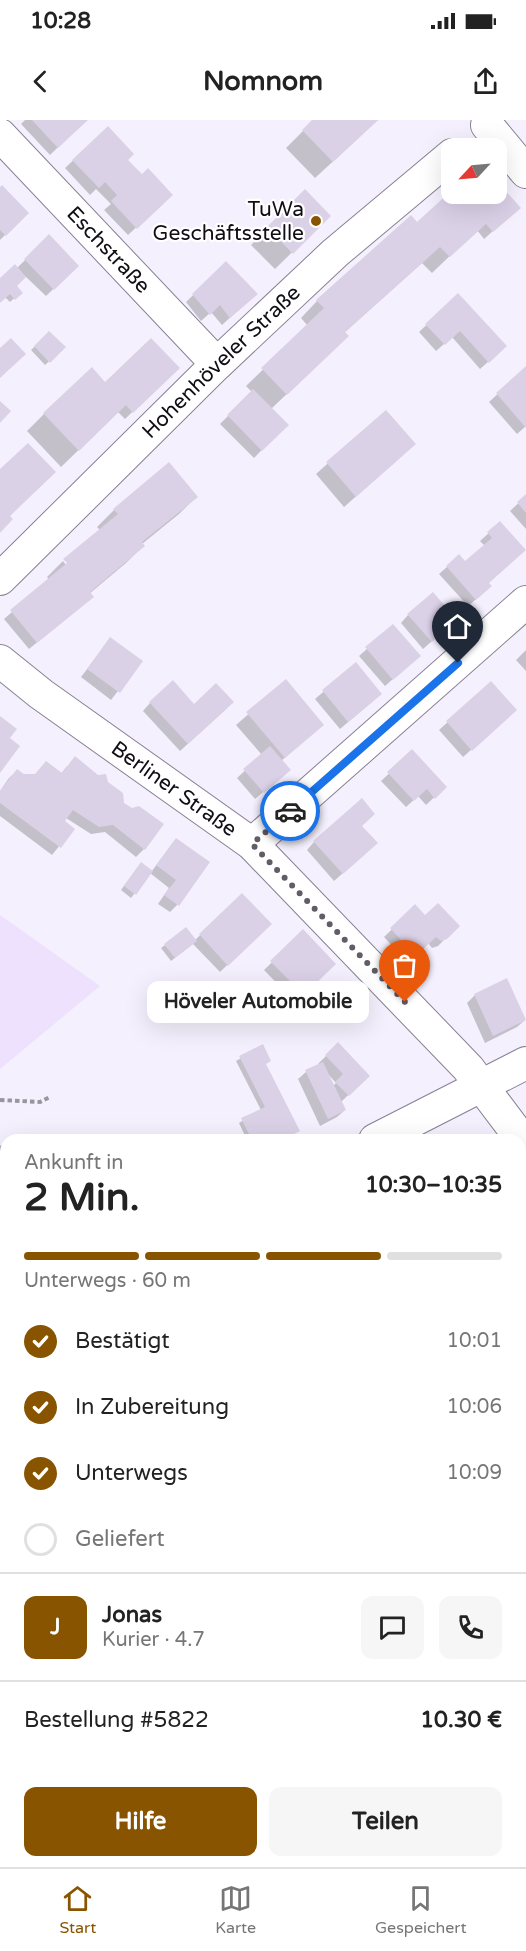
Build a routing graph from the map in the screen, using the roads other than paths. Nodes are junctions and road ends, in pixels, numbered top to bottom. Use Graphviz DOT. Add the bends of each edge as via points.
graph roads {
  1 [pos="490,122"];
  2 [pos="0,135"];
  3 [pos="471,138"];
  4 [pos="441,164"];
  5 [pos="526,172"];
  6 [pos="217,364"];
  7 [pos="0,579"];
  8 [pos="526,602"];
  9 [pos="0,661"];
  10 [pos="252,844"];
  11 [pos="526,1063"];
  12 [pos="482,1085"];
  13 [pos="387,1134"];
  14 [pos="518,1134"];
  1 -- 3 [label="street"];
  1 -- 5 [label="street"];
  2 -- 6 [label="street, Eschstraße"];
  4 -- 6 [label="street, Hohenhöveler Straße" via="335,253"];
  6 -- 7 [label="street, Hohenhöveler Straße"];
  8 -- 10 [label="street"];
  9 -- 10 [label="street, Berliner Straße"];
  10 -- 12 [label="street, Berliner Straße"];
  11 -- 12 [label="street"];
  12 -- 13 [label="street"];
  12 -- 14 [label="street, Berliner Straße"];
}
